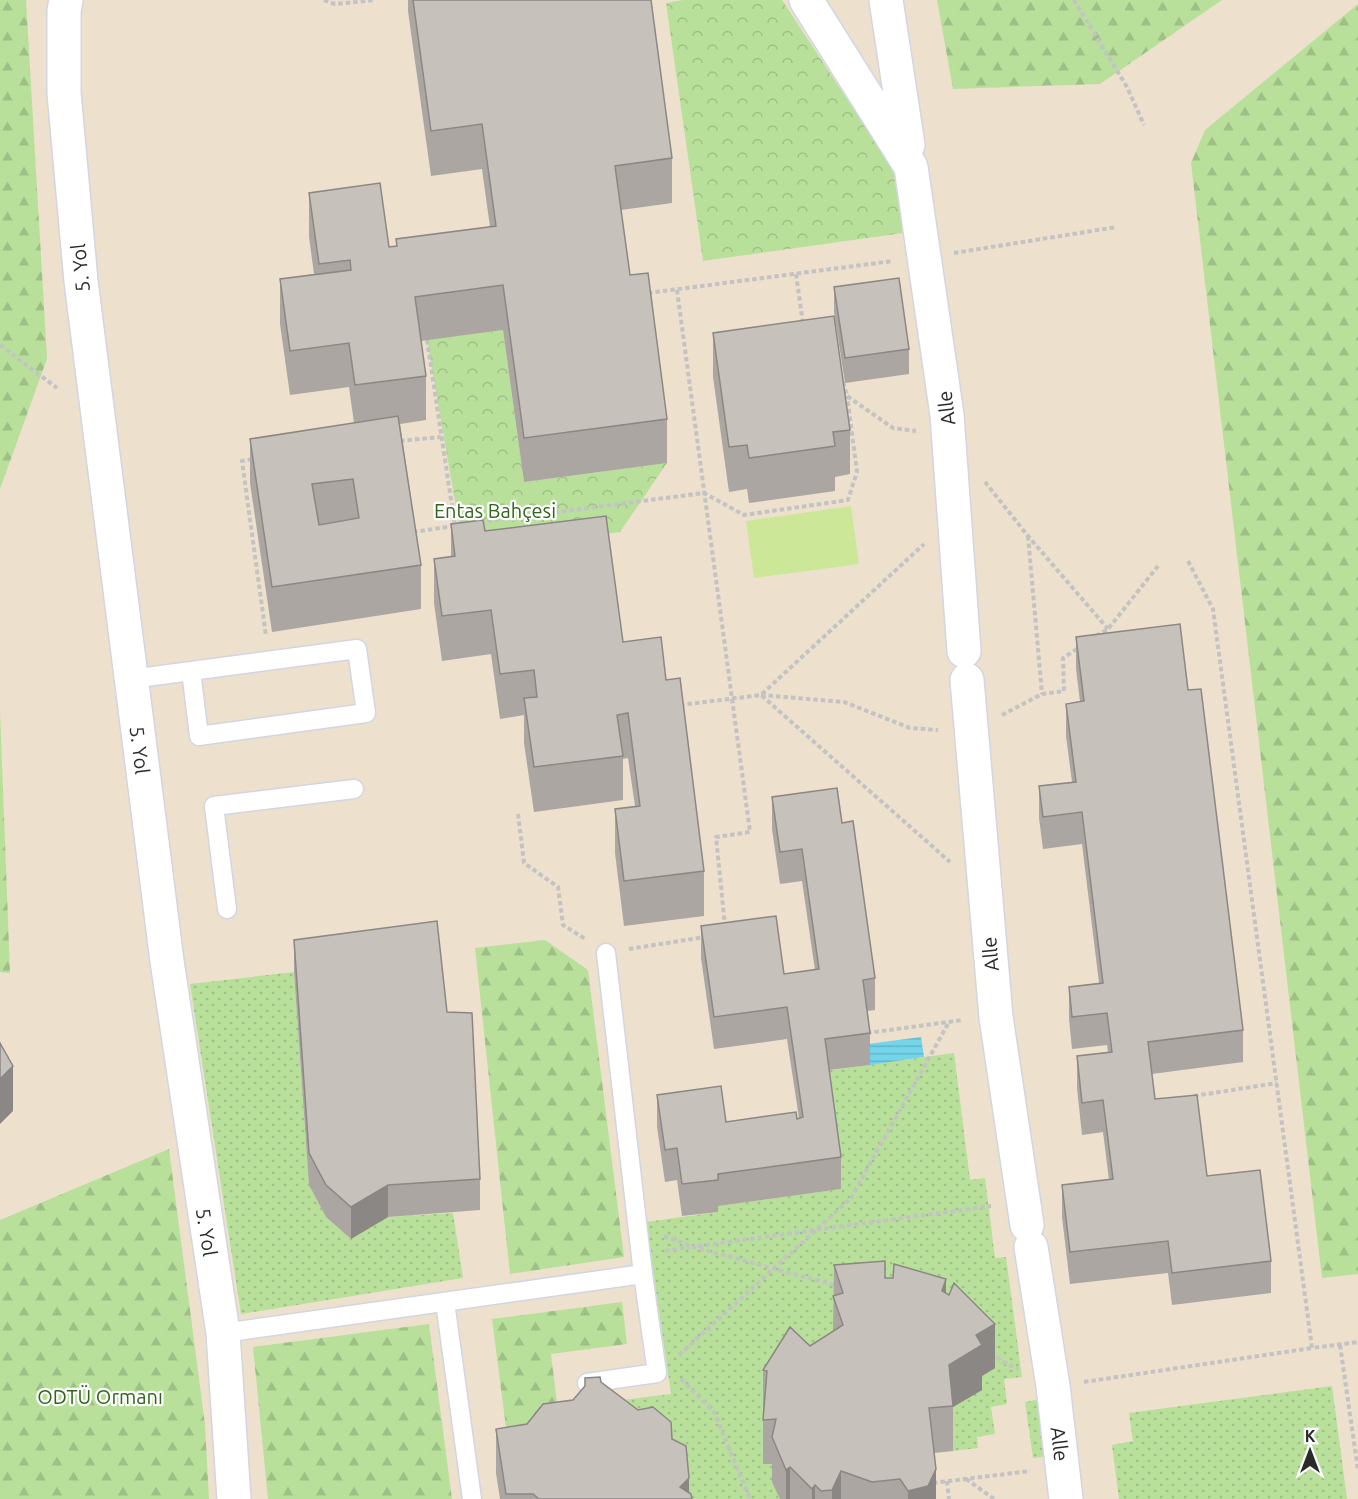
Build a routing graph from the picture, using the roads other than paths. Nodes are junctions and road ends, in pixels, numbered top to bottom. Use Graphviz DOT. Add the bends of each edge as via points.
graph roads {
  1 [pos="66,0"];
  2 [pos="806,0"];
  3 [pos="886,0"];
  4 [pos="910,157"];
  5 [pos="191,671"];
  6 [pos="131,679"];
  7 [pos="354,789"];
  8 [pos="227,909"];
  9 [pos="606,952"];
  10 [pos="643,1274"];
  11 [pos="444,1302"];
  12 [pos="223,1333"];
  13 [pos="587,1383"];
  14 [pos="234,1499"];
  15 [pos="472,1499"];
  16 [pos="1066,1499"];
  1 -- 6 [label="street, 5. Yol" via="63,93 80,269"];
  2 -- 4 [label="street, Alle"];
  3 -- 4 [label="street, Alle"];
  4 -- 16 [label="street, Alle" via="949,436 996,1017 1053,1386"];
  5 -- 5 [label="lane" via="199,735 366,713 357,649"];
  5 -- 6 [label="lane"];
  6 -- 12 [label="street, 5. Yol" via="166,961"];
  7 -- 8 [label="lane" via="214,806"];
  9 -- 10 [label="lane"];
  10 -- 11 [label="lane"];
  10 -- 13 [label="lane" via="657,1373"];
  11 -- 12 [label="lane"];
  11 -- 15 [label="lane"];
  12 -- 14 [label="street, 5. Yol"];
}
